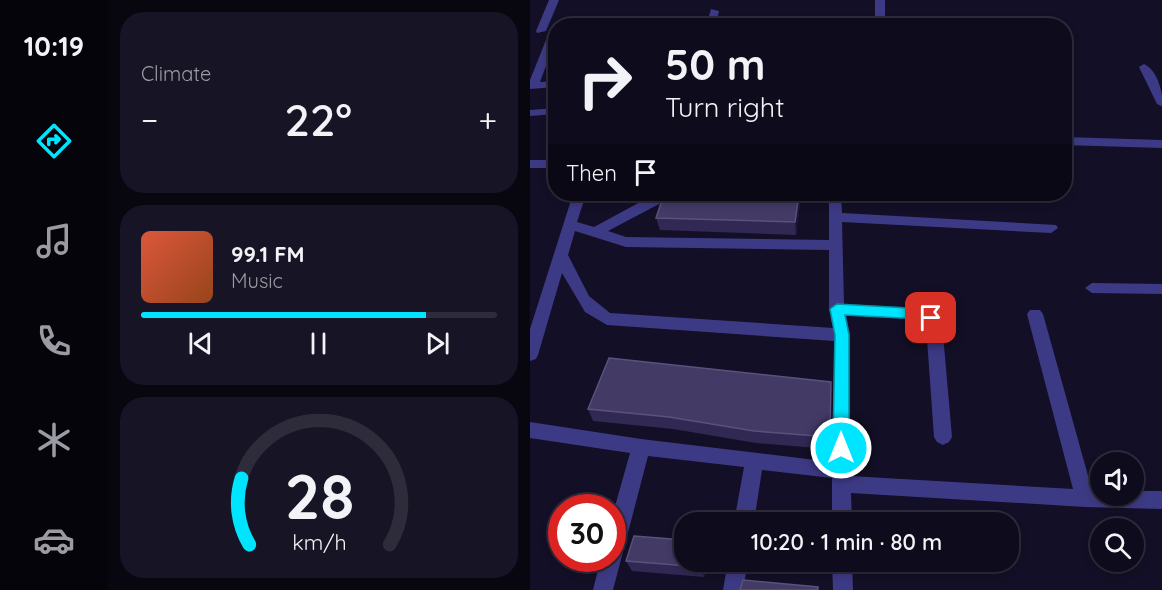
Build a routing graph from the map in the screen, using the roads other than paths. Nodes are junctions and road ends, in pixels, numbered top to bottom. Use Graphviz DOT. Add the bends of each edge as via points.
graph roads {
  1 [pos="554,0"];
  2 [pos="880,0"];
  3 [pos="714,11"];
  4 [pos="713,18"];
  5 [pos="879,18"];
  6 [pos="541,31"];
  7 [pos="548,47"];
  8 [pos="1144,67"];
  9 [pos="548,85"];
  10 [pos="532,86"];
  11 [pos="1163,104"];
  12 [pos="548,112"];
  13 [pos="530,113"];
  14 [pos="1072,141"];
  15 [pos="1163,144"];
  16 [pos="530,164"];
  17 [pos="548,164"];
  18 [pos="577,201"];
  19 [pos="654,201"];
  20 [pos="835,201"];
  21 [pos="835,217"];
  22 [pos="569,224"];
  23 [pos="1050,228"];
  24 [pos="594,233"];
  25 [pos="836,245"];
  26 [pos="560,254"];
  27 [pos="1092,288"];
  28 [pos="1163,289"];
  29 [pos="837,309"];
  30 [pos="1036,314"];
  31 [pos="842,335"];
  32 [pos="530,355"];
  33 [pos="530,430"];
  34 [pos="943,437"];
  35 [pos="641,447"];
  36 [pos="754,461"];
  37 [pos="841,477"];
  38 [pos="1085,498"];
  39 [pos="1163,500"];
  40 [pos="626,502"];
  41 [pos="746,512"];
  42 [pos="842,512"];
  43 [pos="608,572"];
  44 [pos="735,572"];
  45 [pos="842,572"];
  46 [pos="603,590"];
  47 [pos="733,590"];
  48 [pos="843,590"];
  1 -- 6 [label="street"];
  2 -- 5 [label="street"];
  3 -- 4 [label="street"];
  7 -- 10 [label="street"];
  8 -- 11 [label="street"];
  9 -- 10 [label="street"];
  12 -- 13 [label="street"];
  14 -- 15 [label="street"];
  16 -- 17 [label="street"];
  18 -- 22 [label="street"];
  19 -- 24 [label="street"];
  20 -- 21 [label="street"];
  21 -- 23 [label="street"];
  21 -- 25 [label="street"];
  22 -- 24 [label="street"];
  22 -- 26 [label="street"];
  24 -- 25 [label="street" via="626,242"];
  25 -- 29 [label="street"];
  26 -- 31 [label="street" via="585,303 594,314 607,319"];
  26 -- 32 [label="street"];
  27 -- 28 [label="street"];
  29 -- 31 [label="street"];
  29 -- 34 [label="street" via="925,314 931,318"];
  30 -- 38 [label="street"];
  31 -- 37 [label="street"];
  33 -- 35 [label="street"];
  35 -- 36 [label="street"];
  35 -- 40 [label="street"];
  36 -- 37 [label="street"];
  36 -- 41 [label="street"];
  37 -- 38 [label="street"];
  37 -- 42 [label="street"];
  38 -- 39 [label="street"];
  43 -- 46 [label="street"];
  44 -- 47 [label="street"];
  45 -- 48 [label="street"];
}
